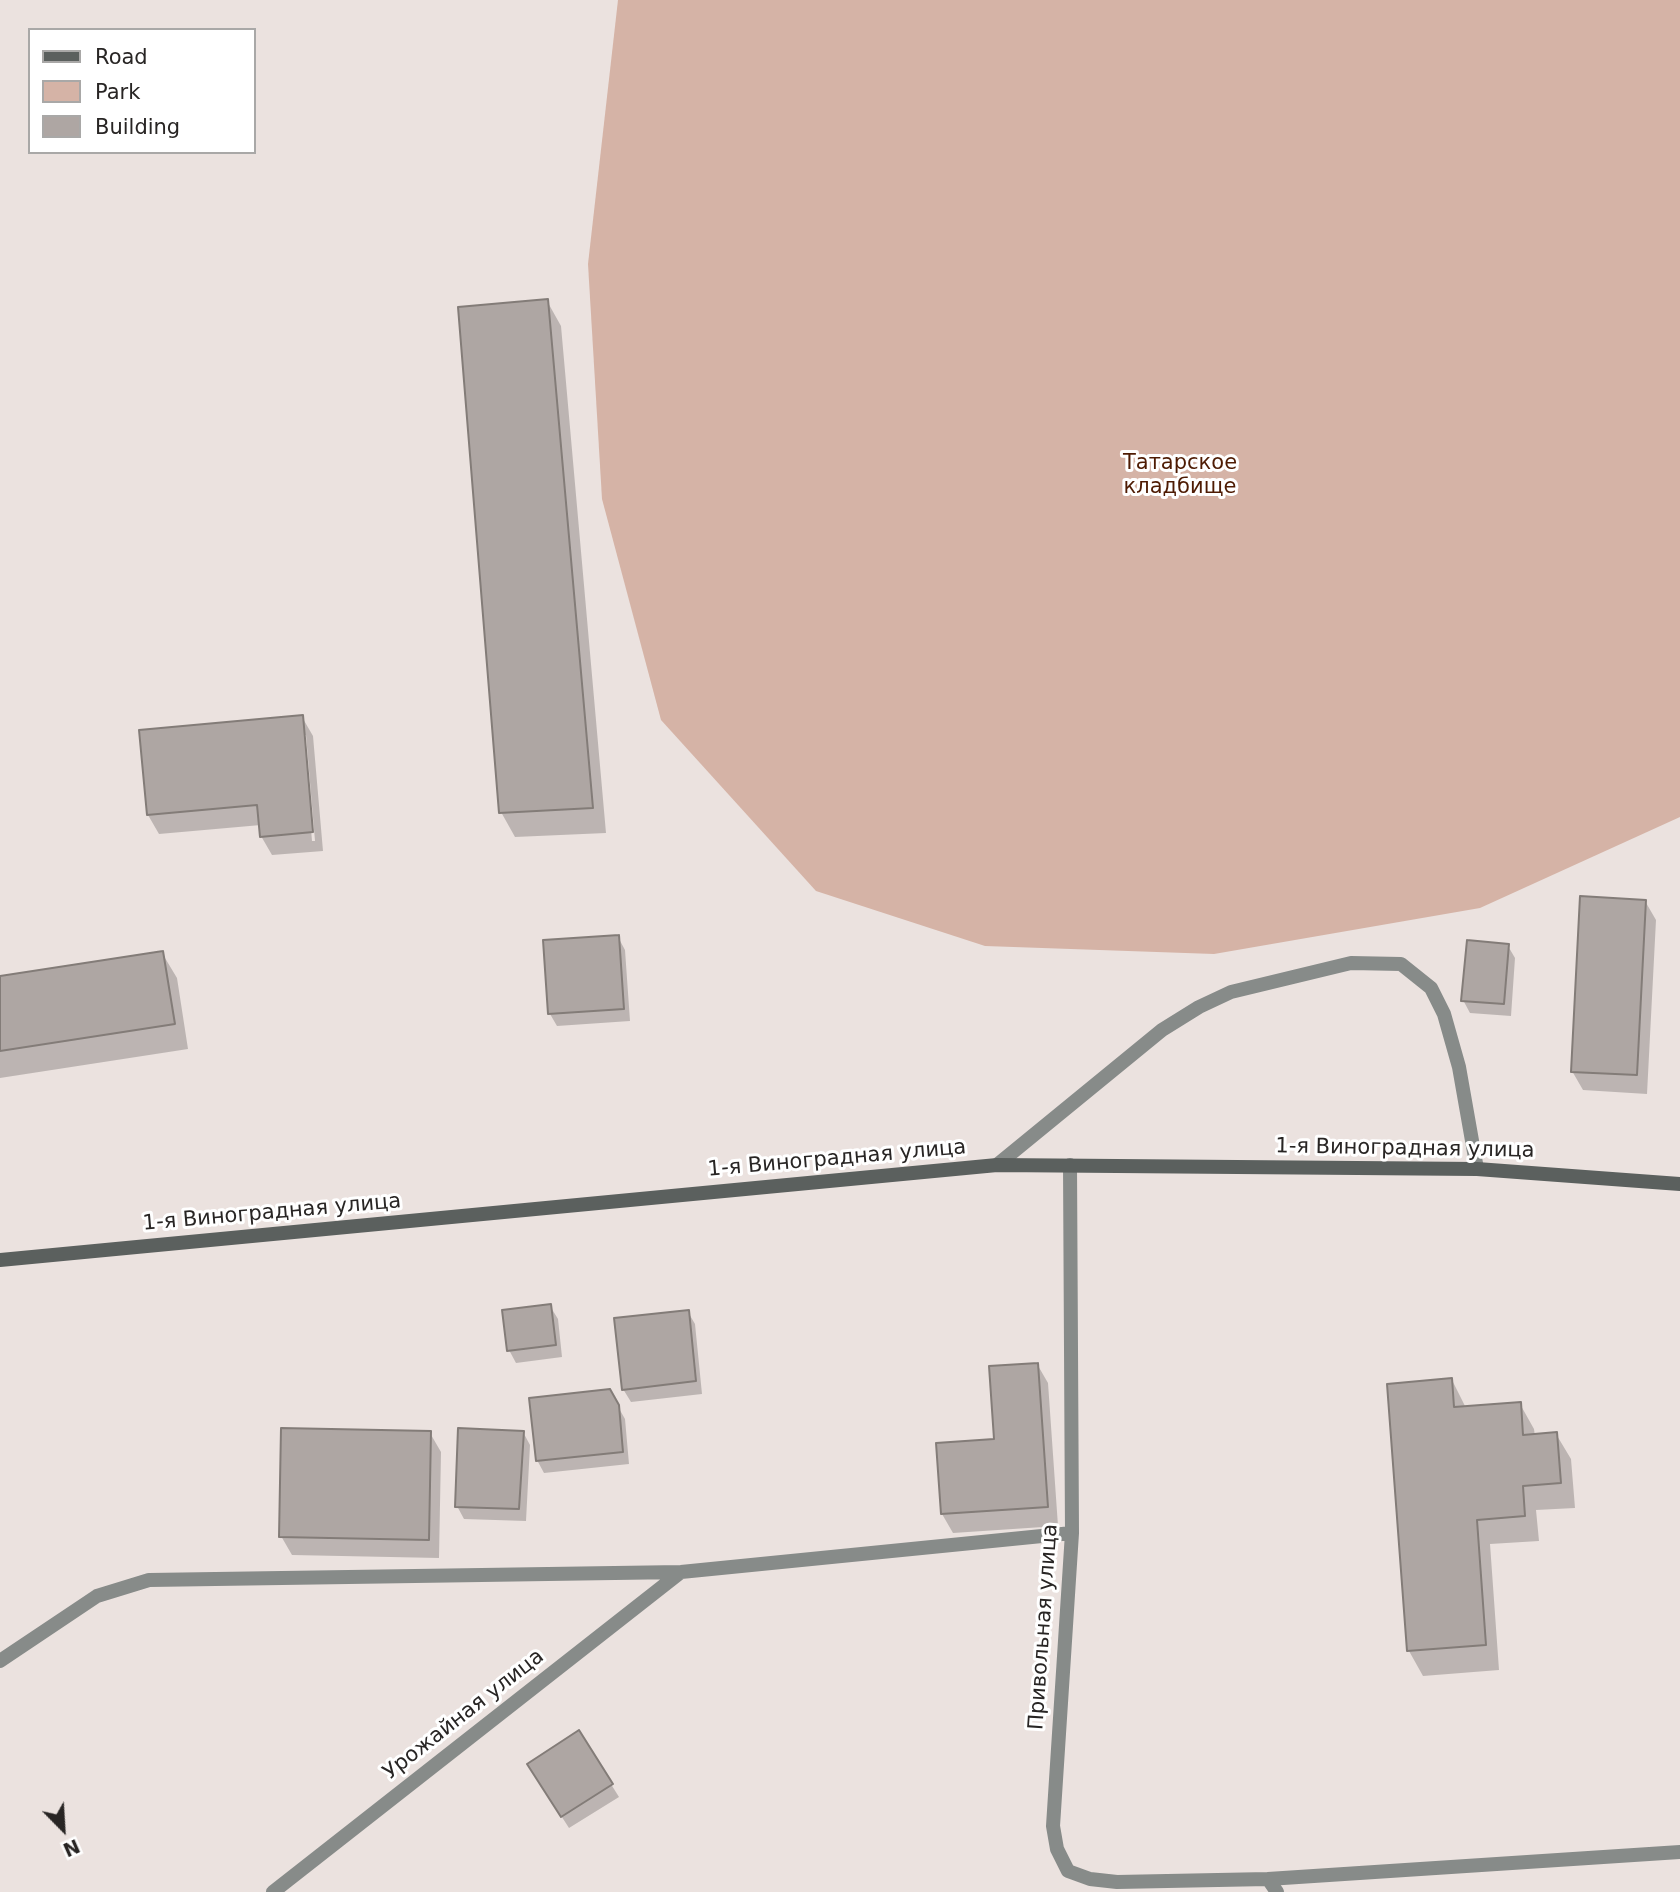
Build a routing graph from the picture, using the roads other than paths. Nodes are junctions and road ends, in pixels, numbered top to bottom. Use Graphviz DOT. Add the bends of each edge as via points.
graph roads {
  1 [pos="997,1165"];
  2 [pos="1070,1166"];
  3 [pos="1477,1169"];
  4 [pos="1680,1184"];
  5 [pos="0,1260"];
  6 [pos="1072,1532"];
  7 [pos="681,1572"];
  8 [pos="0,1661"];
  9 [pos="1680,1852"];
  10 [pos="1268,1879"];
  11 [pos="273,1892"];
  12 [pos="1277,1892"];
  1 -- 2 [label="main road, 1-я Виноградная улица"];
  1 -- 3 [label="street" via="1162,1030 1199,1007 1231,992 1351,963 1401,964 1431,988 1444,1014 1459,1067"];
  1 -- 5 [label="main road, 1-я Виноградная улица"];
  2 -- 3 [label="main road, 1-я Виноградная улица"];
  2 -- 6 [label="street, Привольная улица"];
  3 -- 4 [label="main road, 1-я Виноградная улица"];
  6 -- 7 [label="street"];
  6 -- 10 [label="street, Привольная улица" via="1053,1826 1068,1871 1117,1882"];
  7 -- 8 [label="street" via="149,1580 97,1596"];
  7 -- 11 [label="street, Урожайная улица"];
  9 -- 10 [label="street"];
  10 -- 12 [label="street"];
}
